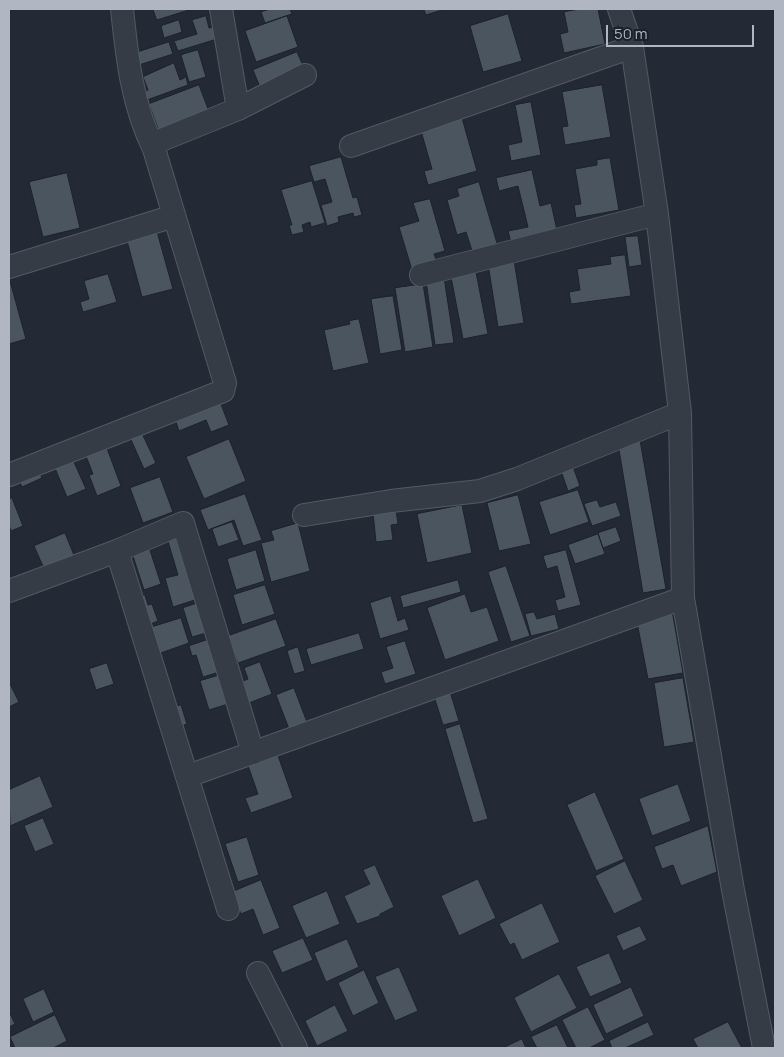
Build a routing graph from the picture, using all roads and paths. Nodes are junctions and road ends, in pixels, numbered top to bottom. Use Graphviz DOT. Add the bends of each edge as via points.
graph roads {
  1 [pos="122,9"];
  2 [pos="221,9"];
  3 [pos="619,9"];
  4 [pos="632,47"];
  5 [pos="305,75"];
  6 [pos="238,108"];
  7 [pos="351,146"];
  8 [pos="154,149"];
  9 [pos="657,214"];
  10 [pos="174,216"];
  11 [pos="9,266"];
  12 [pos="422,275"];
  13 [pos="680,413"];
  14 [pos="9,475"];
  15 [pos="304,515"];
  16 [pos="117,551"];
  17 [pos="9,591"];
  18 [pos="684,598"];
  19 [pos="253,752"];
  20 [pos="188,776"];
  21 [pos="228,909"];
  22 [pos="258,972"];
  23 [pos="296,1048"];
  24 [pos="764,1048"];
  1 -- 8 [label="street" via="128,68 145,131"];
  2 -- 6 [label="street"];
  3 -- 4 [label="street"];
  4 -- 7 [label="street"];
  4 -- 9 [label="street"];
  5 -- 6 [label="street"];
  6 -- 8 [label="street" via="159,141"];
  8 -- 10 [label="street"];
  9 -- 12 [label="street"];
  9 -- 13 [label="street"];
  10 -- 11 [label="street"];
  10 -- 14 [label="street" via="225,383 223,391"];
  13 -- 15 [label="street" via="480,491"];
  13 -- 18 [label="street"];
  16 -- 17 [label="street"];
  16 -- 19 [label="street" via="183,523"];
  16 -- 20 [label="street"];
  18 -- 19 [label="street"];
  18 -- 24 [label="street" via="733,890"];
  19 -- 20 [label="street"];
  20 -- 21 [label="street"];
  22 -- 23 [label="street"];
}
